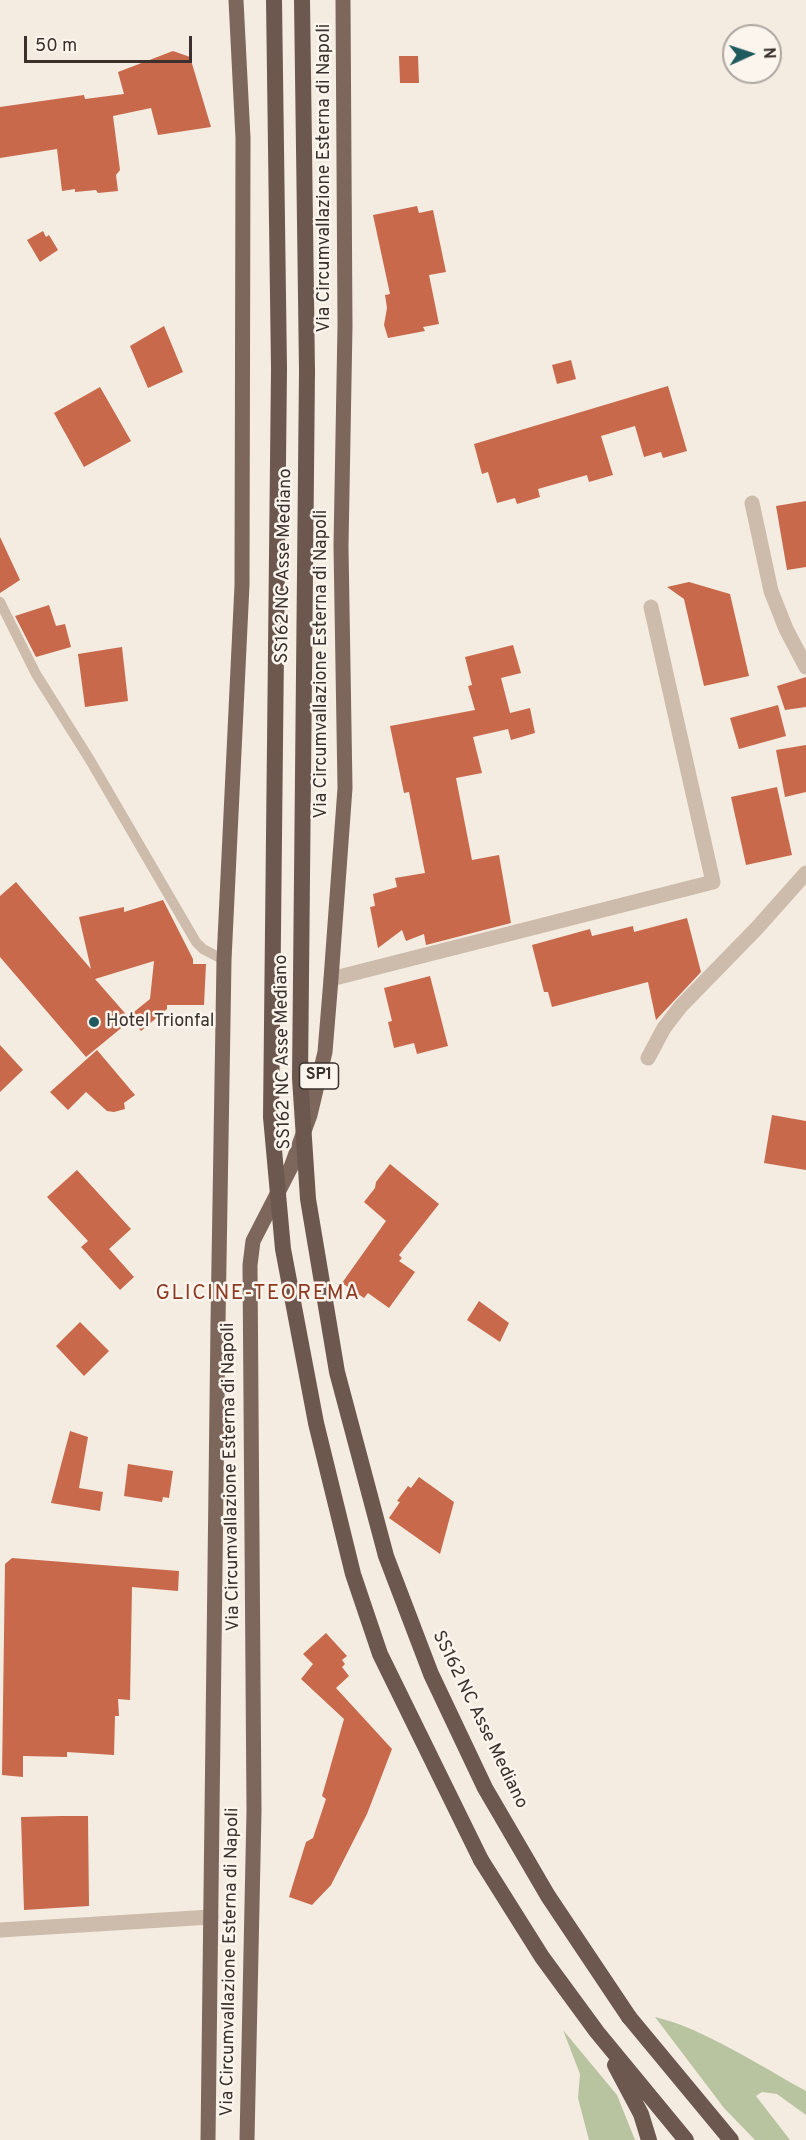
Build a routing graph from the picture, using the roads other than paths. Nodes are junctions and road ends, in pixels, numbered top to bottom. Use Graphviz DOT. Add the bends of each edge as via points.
graph roads {
  1 [pos="237,0"];
  2 [pos="274,0"];
  3 [pos="302,0"];
  4 [pos="343,0"];
  5 [pos="752,503"];
  6 [pos="0,602"];
  7 [pos="651,607"];
  8 [pos="806,668"];
  9 [pos="806,873"];
  10 [pos="224,960"];
  11 [pos="331,979"];
  12 [pos="648,1058"];
  13 [pos="210,1917"];
  14 [pos="0,1930"];
  15 [pos="597,2032"];
  16 [pos="208,2140"];
  17 [pos="247,2140"];
  18 [pos="649,2140"];
  19 [pos="686,2140"];
  20 [pos="731,2140"];
  1 -- 10 [label="main road, Via Circumvallazione Esterna di Napoli" via="243,138 242,585"];
  2 -- 15 [label="highway, SS162 NC Asse Mediano, bridge" via="279,369 271,1117 283,1249 316,1423 353,1574 380,1654 480,1860"];
  3 -- 20 [label="highway, SS162 NC Asse Mediano, bridge" via="307,371 300,1078 308,1199 337,1372 386,1556 431,1674 485,1788 548,1896 629,2017"];
  4 -- 11 [label="main road, Via Circumvallazione Esterna di Napoli / SP1" via="345,326 341,546 345,788"];
  5 -- 8 [label="street" via="771,591"];
  6 -- 10 [label="lane" via="36,674 196,942"];
  7 -- 11 [label="street" via="713,882"];
  9 -- 12 [label="street" via="681,1006"];
  10 -- 13 [label="main road, Via Circumvallazione Esterna di Napoli"];
  11 -- 17 [label="main road, Via Circumvallazione Esterna di Napoli / SP1" via="325,1052 310,1115 291,1167 253,1241 250,1265 254,1811"];
  13 -- 14 [label="street"];
  13 -- 16 [label="main road, Via Circumvallazione Esterna di Napoli"];
  15 -- 18 [label="highway" via="641,2114"];
  15 -- 19 [label="highway, SS162 NC Asse Mediano"];
}
